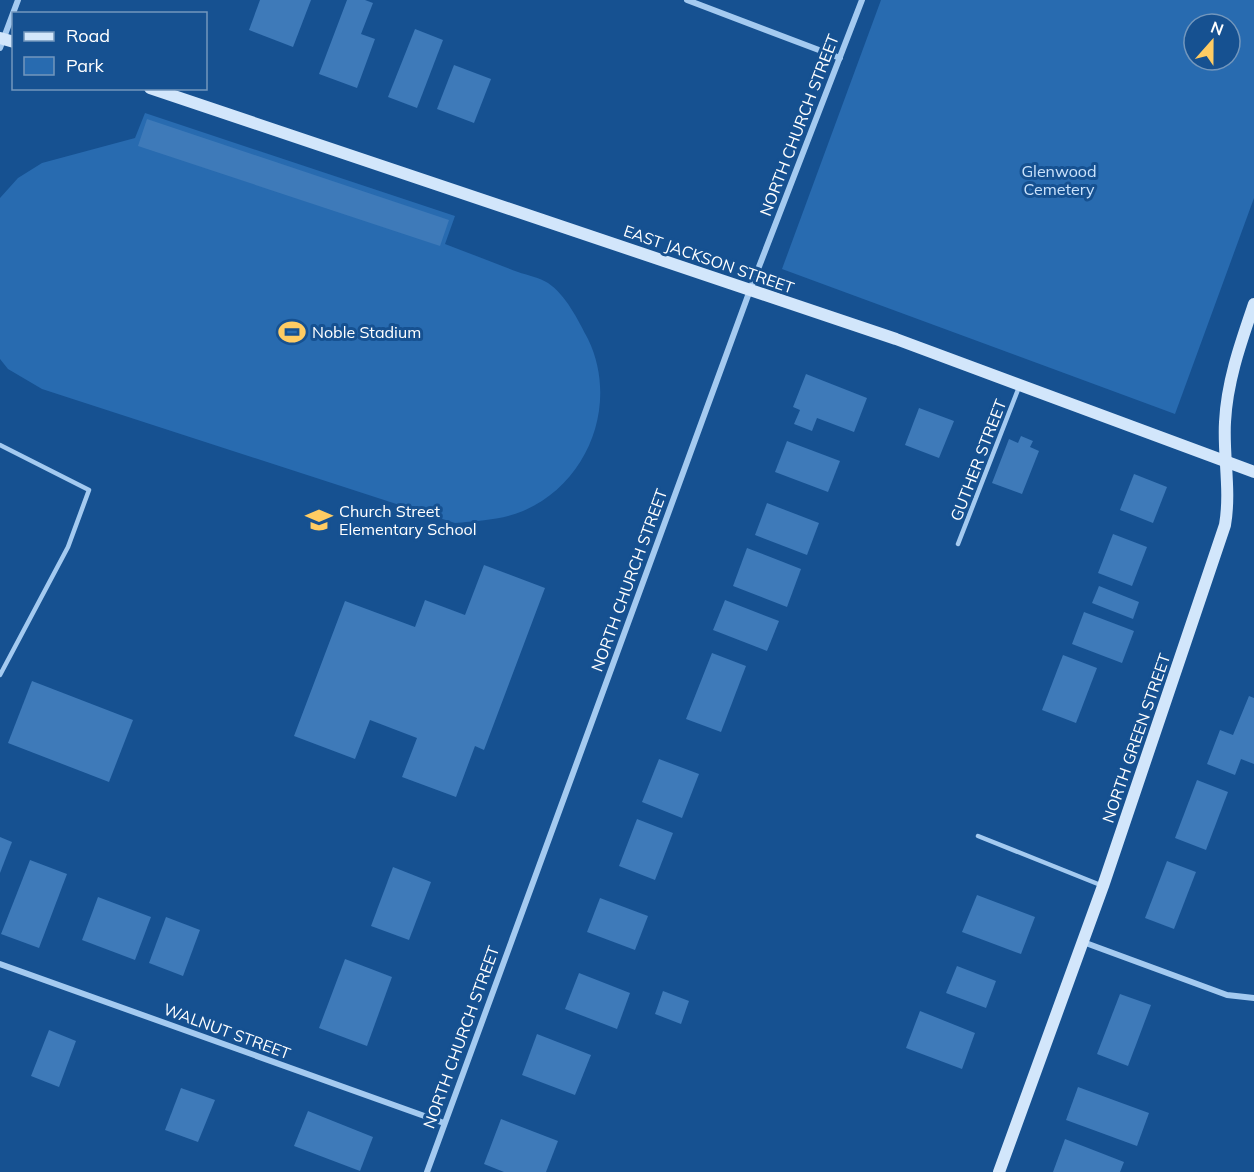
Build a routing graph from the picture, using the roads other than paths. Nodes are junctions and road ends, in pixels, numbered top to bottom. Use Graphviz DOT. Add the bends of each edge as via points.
graph roads {
  1 [pos="687,0"];
  2 [pos="862,0"];
  3 [pos="12,18"];
  4 [pos="4,42"];
  5 [pos="840,58"];
  6 [pos="156,90"];
  7 [pos="750,290"];
  8 [pos="1254,304"];
  9 [pos="1020,385"];
  10 [pos="0,445"];
  11 [pos="1226,461"];
  12 [pos="1254,472"];
  13 [pos="958,544"];
  14 [pos="0,655"];
  15 [pos="7,658"];
  16 [pos="0,675"];
  17 [pos="978,836"];
  18 [pos="1103,886"];
  19 [pos="1083,942"];
  20 [pos="0,964"];
  21 [pos="1254,998"];
  22 [pos="444,1123"];
  23 [pos="427,1172"];
  24 [pos="999,1172"];
  1 -- 5 [label="street"];
  2 -- 5 [label="street, NORTH CHURCH STREET"];
  3 -- 4 [label="street"];
  5 -- 7 [label="street, NORTH CHURCH STREET"];
  6 -- 7 [label="street, EAST JACKSON STREET"];
  7 -- 9 [label="street, EAST JACKSON STREET"];
  7 -- 22 [label="street, NORTH CHURCH STREET"];
  8 -- 11 [label="street, NORTH GREEN STREET" via="1227,400"];
  9 -- 11 [label="street, EAST JACKSON STREET"];
  9 -- 13 [label="lane, GUTHER STREET"];
  10 -- 15 [label="lane" via="89,490 68,547"];
  11 -- 12 [label="street, EAST JACKSON STREET"];
  11 -- 18 [label="street, NORTH GREEN STREET" via="1225,525"];
  14 -- 15 [label="lane"];
  15 -- 16 [label="lane"];
  17 -- 18 [label="lane"];
  18 -- 19 [label="street, NORTH GREEN STREET"];
  19 -- 21 [label="street" via="1227,995"];
  19 -- 24 [label="street, NORTH GREEN STREET"];
  20 -- 22 [label="street, WALNUT STREET"];
  22 -- 23 [label="street, NORTH CHURCH STREET"];
}
